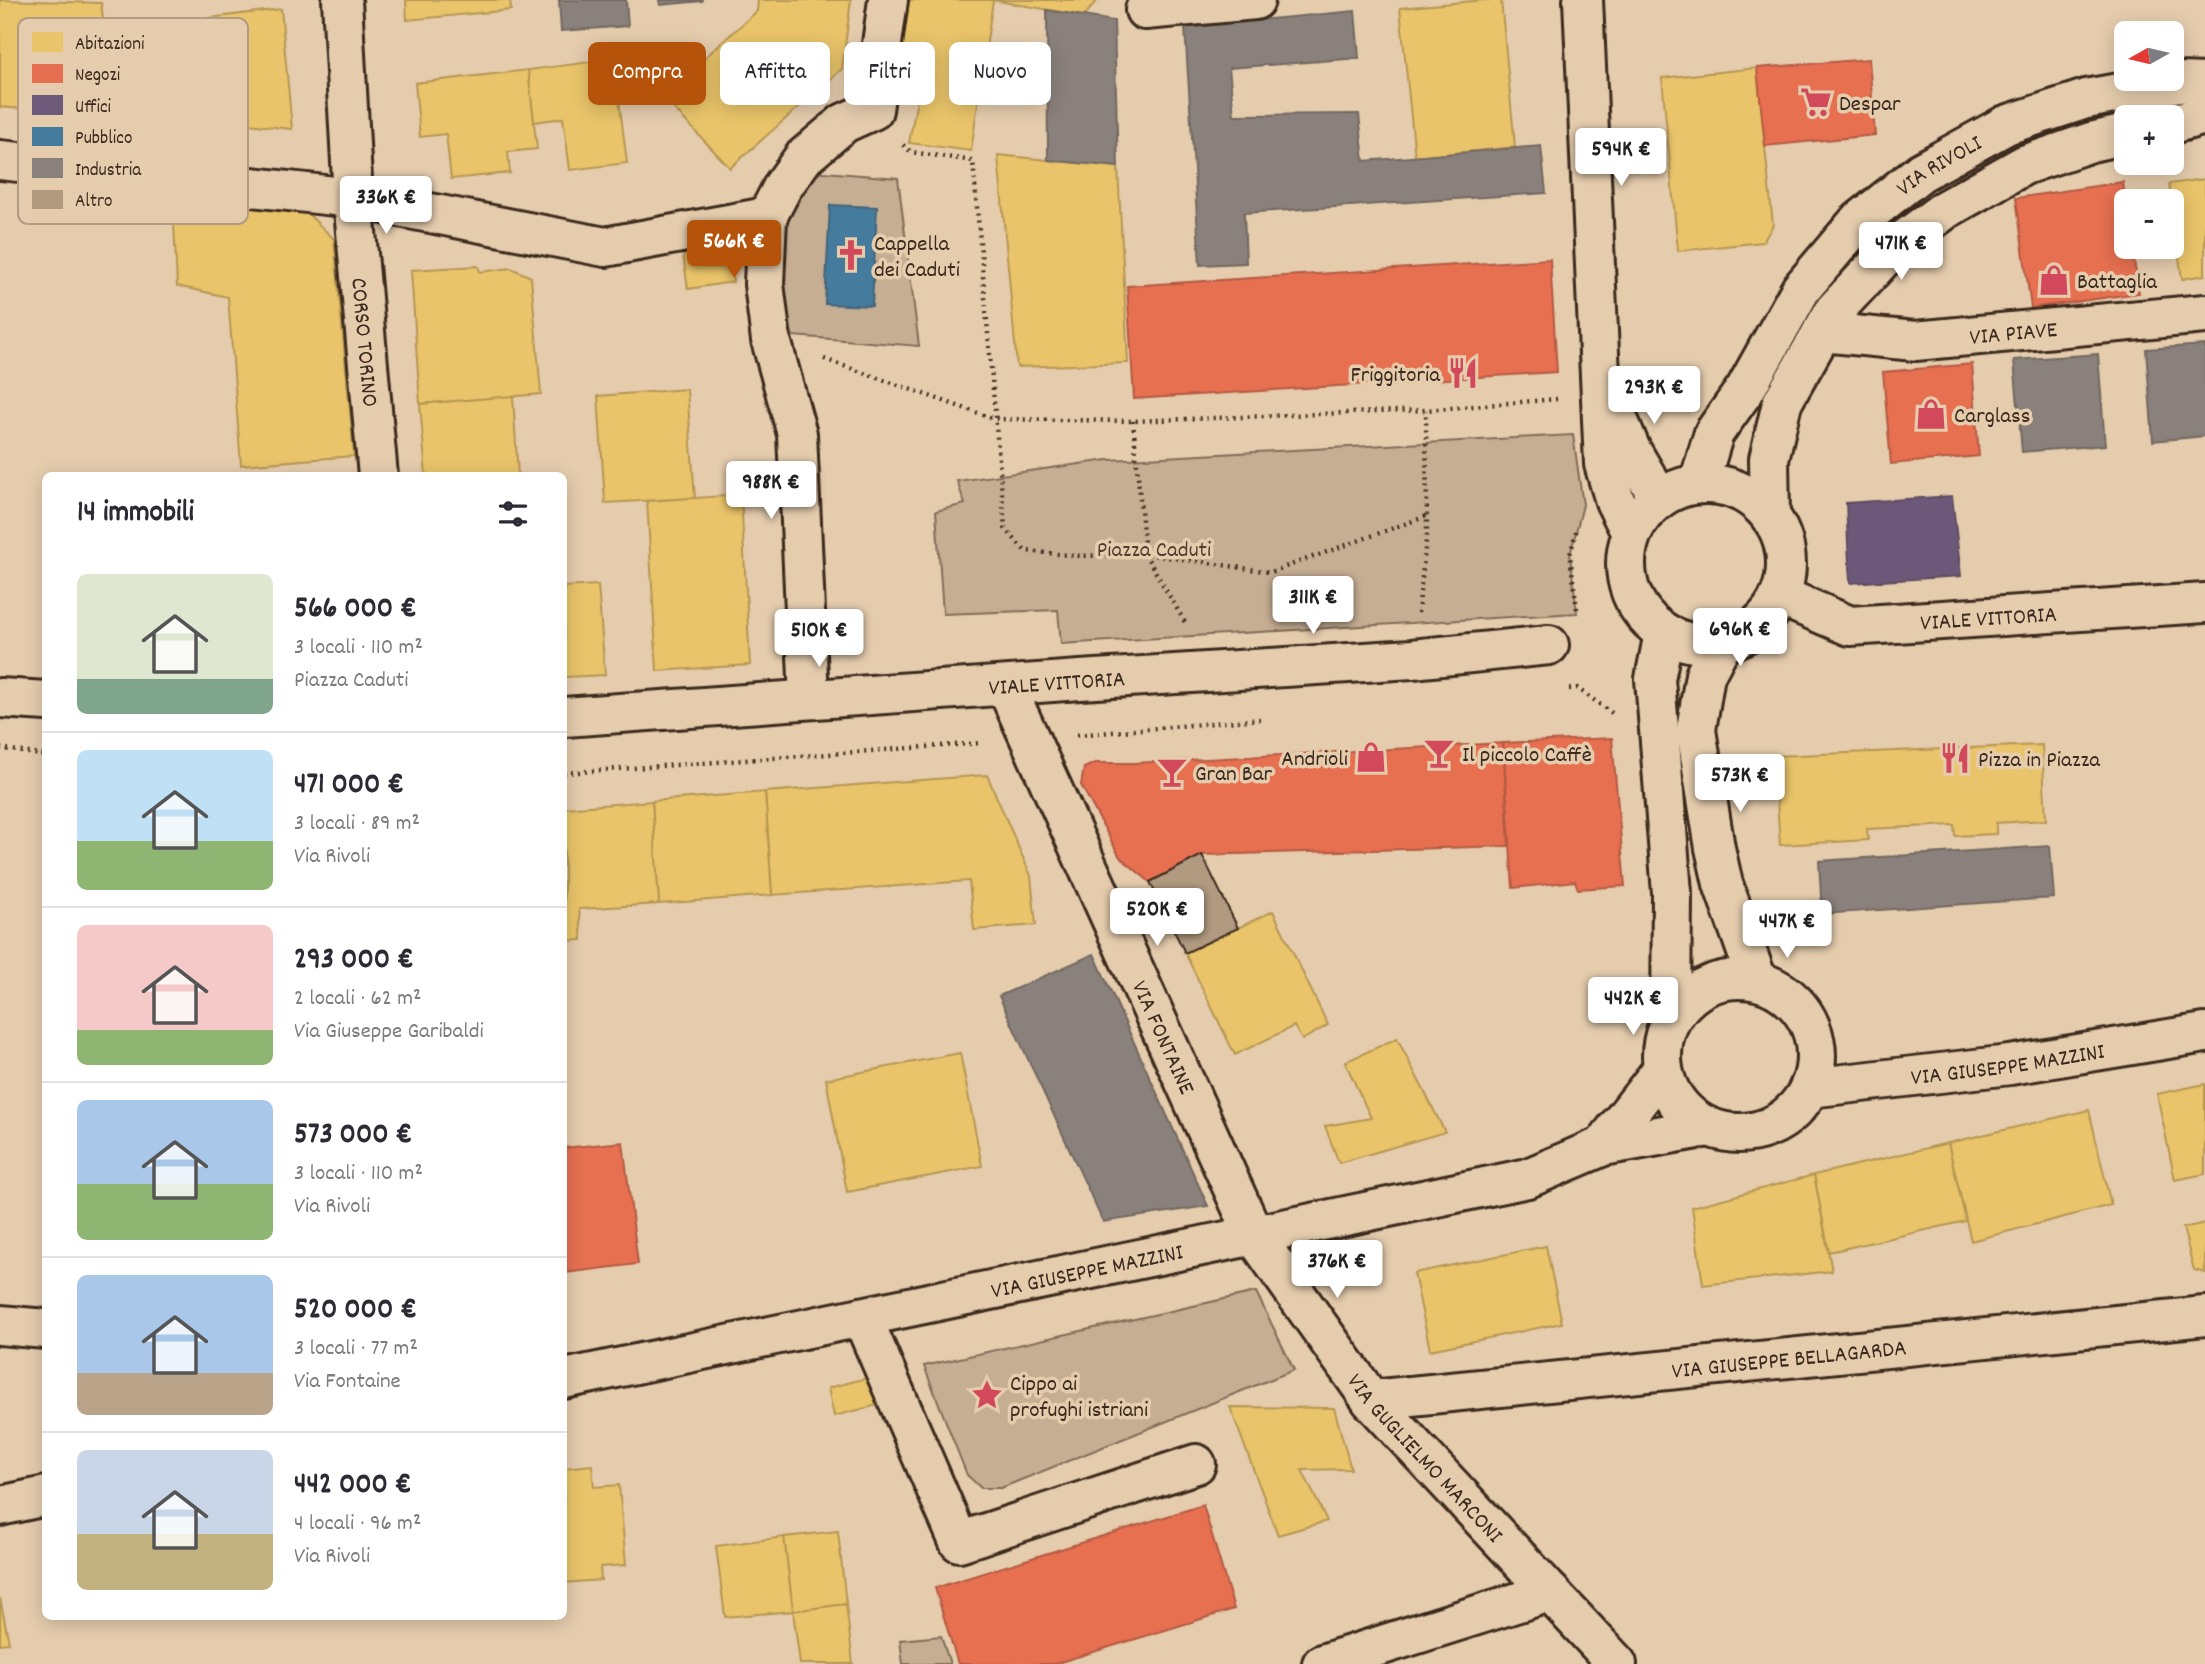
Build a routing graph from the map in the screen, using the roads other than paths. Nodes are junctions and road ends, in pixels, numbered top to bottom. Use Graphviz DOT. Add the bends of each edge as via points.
graph roads {
  1 [pos="342,0"];
  2 [pos="888,0"];
  3 [pos="1255,0"];
  4 [pos="1583,0"];
  5 [pos="1145,10"];
  6 [pos="2205,83"];
  7 [pos="2205,115"];
  8 [pos="2184,121"];
  9 [pos="2114,137"];
  10 [pos="0,160"];
  11 [pos="18,162"];
  12 [pos="248,187"];
  13 [pos="353,198"];
  14 [pos="766,217"];
  15 [pos="2205,314"];
  16 [pos="1822,332"];
  17 [pos="1601,378"];
  18 [pos="378,472"];
  19 [pos="1699,483"];
  20 [pos="1659,498"];
  21 [pos="1770,516"];
  22 [pos="1631,533"];
  23 [pos="1780,596"];
  24 [pos="2205,603"];
  25 [pos="1664,633"];
  26 [pos="1723,643"];
  27 [pos="1549,645"];
  28 [pos="1006,686"];
  29 [pos="0,698"];
  30 [pos="809,699"];
  31 [pos="42,701"];
  32 [pos="567,718"];
  33 [pos="1757,980"];
  34 [pos="1671,1017"];
  35 [pos="2205,1032"];
  36 [pos="1662,1070"];
  37 [pos="1809,1088"];
  38 [pos="1708,1127"];
  39 [pos="1603,1146"];
  40 [pos="1254,1235"];
  41 [pos="2205,1316"];
  42 [pos="862,1317"];
  43 [pos="0,1325"];
  44 [pos="42,1329"];
  45 [pos="567,1378"];
  46 [pos="1371,1400"];
  47 [pos="1196,1464"];
  48 [pos="42,1497"];
  49 [pos="0,1506"];
  50 [pos="1550,1592"];
  51 [pos="1322,1664"];
  52 [pos="1617,1664"];
  1 -- 13 [label="street, CORSO TORINO"];
  2 -- 14 [label="street" via="873,110 844,123 804,157"];
  3 -- 5 [label="street"];
  4 -- 17 [label="street"];
  6 -- 19 [label="street, VIA RIVOLI" via="2179,82 2086,99 2006,125 1921,172 1857,223 1801,289 1746,388 1714,433"];
  7 -- 8 [label="street"];
  9 -- 16 [label="street, VIA RIVOLI" via="2024,165 1946,209 1892,249 1834,311"];
  10 -- 11 [label="street"];
  12 -- 13 [label="street"];
  13 -- 14 [label="street" via="605,247"];
  13 -- 18 [label="street, CORSO TORINO"];
  14 -- 30 [label="street" via="764,284 771,340 797,434"];
  15 -- 16 [label="street, VIA PIAVE" via="1915,341"];
  16 -- 21 [label="street, VIA RIVOLI" via="1782,403 1769,459"];
  17 -- 20 [label="street" via="1631,450"];
  17 -- 22 [label="street" via="1604,464"];
  19 -- 20 [label="street"];
  19 -- 21 [label="street" via="1737,489 1760,503"];
  20 -- 22 [label="street"];
  21 -- 23 [label="street" via="1782,536 1786,561"];
  22 -- 25 [label="street" via="1626,555 1631,595"];
  23 -- 24 [label="street, VIALE VITTORIA" via="1850,626"];
  23 -- 26 [label="street" via="1760,624"];
  25 -- 26 [label="street" via="1683,641"];
  25 -- 34 [label="street" via="1655,679 1672,893"];
  26 -- 33 [label="street" via="1705,675 1696,730 1721,872"];
  27 -- 28 [label="street, VIALE VITTORIA" via="1412,659"];
  28 -- 30 [label="street, VIALE VITTORIA"];
  28 -- 40 [label="street, VIA FONTAINE"];
  29 -- 31 [label="street"];
  30 -- 32 [label="street, VIALE VITTORIA"];
  33 -- 34 [label="street" via="1729,978 1703,986"];
  33 -- 37 [label="street" via="1780,989 1797,1005 1811,1030 1816,1059"];
  34 -- 36 [label="street" via="1663,1041"];
  35 -- 37 [label="street, VIA GIUSEPPE MAZZINI" via="2010,1065"];
  36 -- 38 [label="street" via="1683,1109"];
  36 -- 39 [label="street, VIA GIUSEPPE MAZZINI"];
  37 -- 38 [label="street" via="1795,1109 1773,1126 1727,1133"];
  38 -- 39 [label="street, VIA GIUSEPPE MAZZINI"];
  39 -- 40 [label="street, VIA GIUSEPPE MAZZINI" via="1528,1178"];
  40 -- 42 [label="street, VIA GIUSEPPE MAZZINI"];
  40 -- 46 [label="street, VIA GUGLIELMO MARCONI"];
  41 -- 46 [label="street, VIA GIUSEPPE BELLAGARDA"];
  42 -- 45 [label="street, VIA GIUSEPPE MAZZINI"];
  42 -- 47 [label="street" via="959,1542"];
  43 -- 44 [label="street"];
  46 -- 50 [label="street, VIA GUGLIELMO MARCONI"];
  48 -- 49 [label="street"];
  50 -- 51 [label="street"];
  50 -- 52 [label="street, VIA GUGLIELMO MARCONI"];
}
